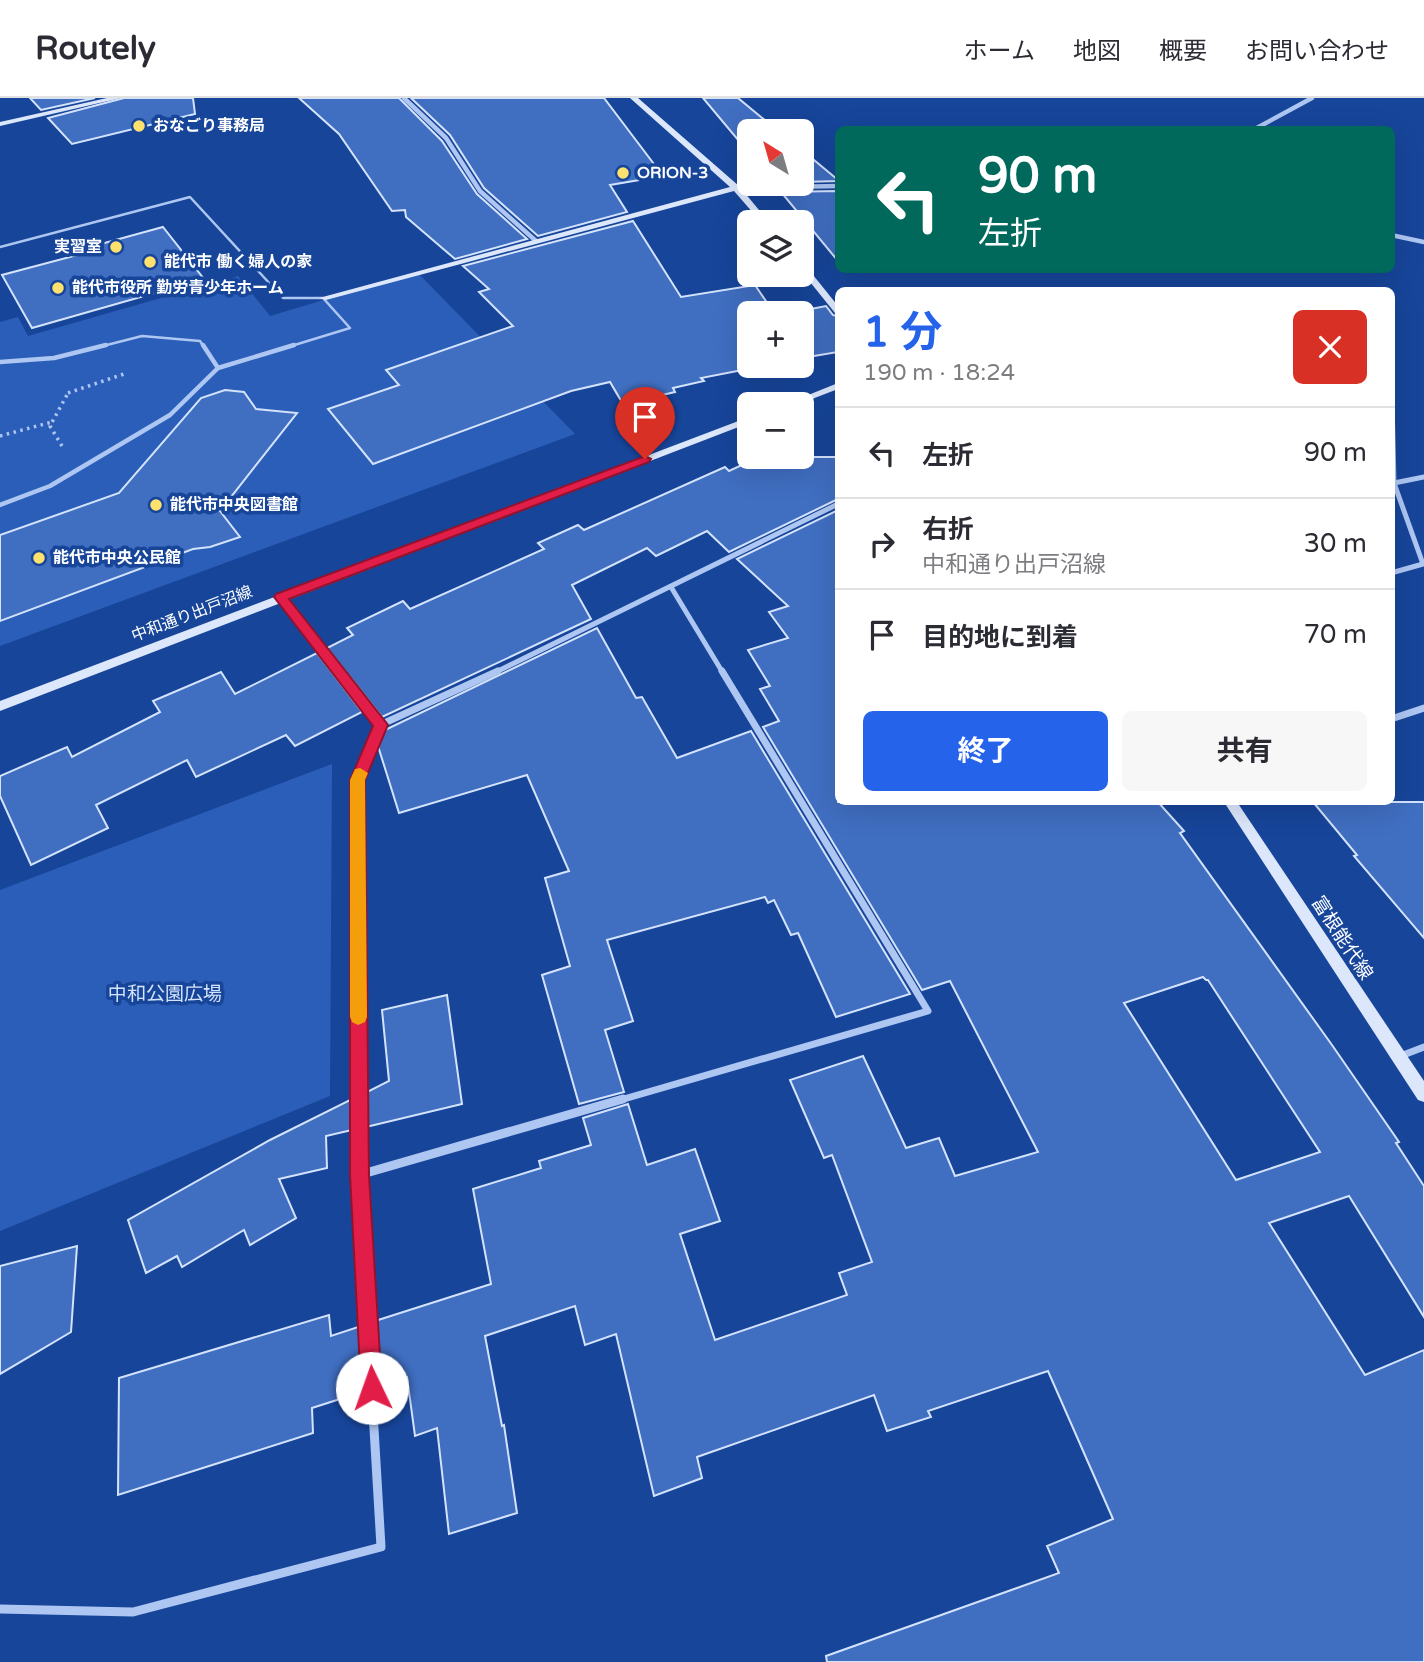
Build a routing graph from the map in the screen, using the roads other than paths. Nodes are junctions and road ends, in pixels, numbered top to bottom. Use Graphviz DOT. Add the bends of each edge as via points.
graph roads {
  1 [pos="117,98"];
  2 [pos="404,98"];
  3 [pos="634,98"];
  4 [pos="1312,98"];
  5 [pos="0,124"];
  6 [pos="1260,126"];
  7 [pos="835,186"];
  8 [pos="736,188"];
  9 [pos="755,210"];
  10 [pos="1395,236"];
  11 [pos="536,241"];
  12 [pos="1424,242"];
  13 [pos="0,247"];
  14 [pos="814,282"];
  15 [pos="323,298"];
  16 [pos="835,307"];
  17 [pos="0,362"];
  18 [pos="218,368"];
  19 [pos="835,387"];
  20 [pos="814,395"];
  21 [pos="737,425"];
  22 [pos="1424,477"];
  23 [pos="1395,483"];
  24 [pos="1395,486"];
  25 [pos="0,505"];
  26 [pos="835,505"];
  27 [pos="1395,572"];
  28 [pos="671,587"];
  29 [pos="280,597"];
  30 [pos="0,706"];
  31 [pos="1424,708"];
  32 [pos="1395,718"];
  33 [pos="380,725"];
  34 [pos="1232,805"];
  35 [pos="1424,1047"];
  36 [pos="1398,1057"];
  37 [pos="1424,1095"];
  38 [pos="359,1175"];
  39 [pos="0,1609"];
  1 -- 5 [label="street"];
  2 -- 11 [label="street" via="446,138 480,191"];
  3 -- 8 [label="street"];
  4 -- 6 [label="street"];
  7 -- 8 [label="street"];
  8 -- 9 [label="street"];
  8 -- 11 [label="street"];
  10 -- 12 [label="street"];
  11 -- 15 [label="street"];
  13 -- 15 [label="lane" via="190,197 283,298"];
  14 -- 16 [label="street"];
  15 -- 18 [label="lane" via="350,328"];
  17 -- 18 [label="lane" via="54,358 142,336 200,341"];
  18 -- 25 [label="lane" via="170,415 50,486"];
  19 -- 20 [label="street"];
  21 -- 29 [label="street, 中和通り出戸沼線"];
  22 -- 23 [label="street"];
  24 -- 27 [label="street" via="1423,564"];
  26 -- 28 [label="street"];
  28 -- 33 [label="street"];
  28 -- 38 [label="street" via="928,1011"];
  29 -- 30 [label="street, 中和通り出戸沼線"];
  29 -- 33 [label="street"];
  31 -- 32 [label="street"];
  33 -- 38 [label="street" via="357,780"];
  34 -- 36 [label="street, 富根能代線"];
  35 -- 36 [label="street"];
  36 -- 37 [label="street, 富根能代線"];
  38 -- 39 [label="street" via="381,1547 133,1612"];
}
